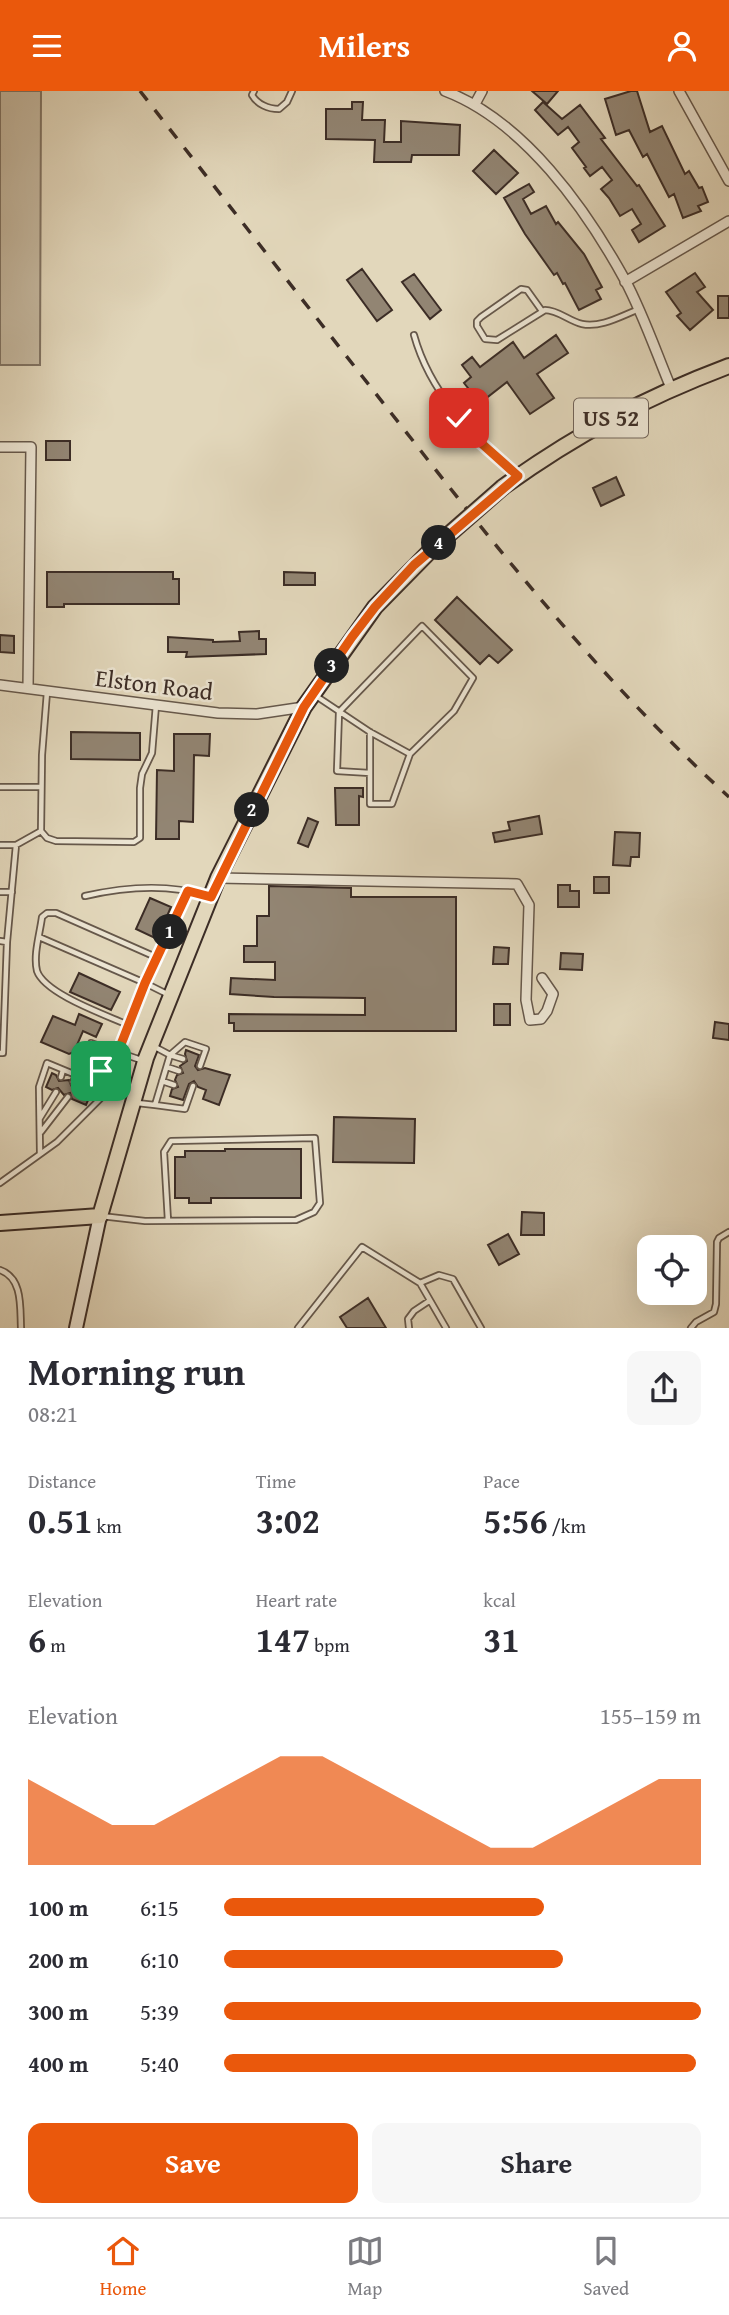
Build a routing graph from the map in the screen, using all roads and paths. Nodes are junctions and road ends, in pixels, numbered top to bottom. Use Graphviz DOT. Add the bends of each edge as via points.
graph roads {
  1 [pos="254,91"];
  2 [pos="292,91"];
  3 [pos="445,91"];
  4 [pos="482,91"];
  5 [pos="679,91"];
  6 [pos="475,104"];
  7 [pos="729,181"];
  8 [pos="729,221"];
  9 [pos="625,282"];
  10 [pos="638,309"];
  11 [pos="542,311"];
  12 [pos="414,335"];
  13 [pos="729,366"];
  14 [pos="671,388"];
  15 [pos="0,447"];
  16 [pos="518,476"];
  17 [pos="0,685"];
  18 [pos="28,688"];
  19 [pos="47,691"];
  20 [pos="313,694"];
  21 [pos="156,705"];
  22 [pos="304,707"];
  23 [pos="339,712"];
  24 [pos="370,732"];
  25 [pos="410,754"];
  26 [pos="370,773"];
  27 [pos="0,787"];
  28 [pos="41,787"];
  29 [pos="41,831"];
  30 [pos="0,845"];
  31 [pos="16,845"];
  32 [pos="218,878"];
  33 [pos="188,891"];
  34 [pos="0,892"];
  35 [pos="12,892"];
  36 [pos="85,896"];
  37 [pos="211,897"];
  38 [pos="39,937"];
  39 [pos="0,941"];
  40 [pos="7,941"];
  41 [pos="158,957"];
  42 [pos="542,978"];
  43 [pos="145,983"];
  44 [pos="170,995"];
  45 [pos="128,1025"];
  46 [pos="151,1045"];
  47 [pos="118,1052"];
  48 [pos="0,1053"];
  49 [pos="170,1055"];
  50 [pos="183,1059"];
  51 [pos="145,1062"];
  52 [pos="199,1065"];
  53 [pos="167,1067"];
  54 [pos="64,1070"];
  55 [pos="101,1071"];
  56 [pos="179,1071"];
  57 [pos="109,1075"];
  58 [pos="79,1076"];
  59 [pos="61,1077"];
  60 [pos="162,1081"];
  61 [pos="73,1082"];
  62 [pos="95,1083"];
  63 [pos="174,1085"];
  64 [pos="104,1087"];
  65 [pos="191,1089"];
  66 [pos="56,1091"];
  67 [pos="68,1097"];
  68 [pos="132,1103"];
  69 [pos="155,1105"];
  70 [pos="40,1118"];
  71 [pos="40,1134"];
  72 [pos="40,1154"];
  73 [pos="0,1183"];
  74 [pos="100,1216"];
  75 [pos="168,1221"];
  76 [pos="0,1223"];
  77 [pos="729,1232"];
  78 [pos="0,1270"];
  79 [pos="420,1283"];
  80 [pos="429,1301"];
  81 [pos="21,1328"];
  82 [pos="76,1328"];
  83 [pos="298,1328"];
  84 [pos="409,1328"];
  85 [pos="446,1328"];
  86 [pos="481,1328"];
  87 [pos="691,1328"];
  1 -- 2 [label="lane" via="256,101 272,109 287,102"];
  3 -- 6 [label="street"];
  4 -- 6 [label="street"];
  5 -- 7 [label="street"];
  6 -- 9 [label="street" via="536,154 592,226"];
  8 -- 9 [label="street"];
  9 -- 10 [label="street"];
  10 -- 11 [label="lane" via="596,325"];
  10 -- 14 [label="street"];
  11 -- 11 [label="lane" via="497,340 485,339 477,326 481,317 521,289 527,290"];
  12 -- 16 [label="lane" via="426,371 459,418"];
  13 -- 14 [label="main road, US 52"];
  14 -- 16 [label="main road, US 52" via="587,431"];
  15 -- 18 [label="street" via="31,447"];
  16 -- 20 [label="main road, US 52, bridge" via="430,551 375,607"];
  17 -- 18 [label="street, Elston Road"];
  18 -- 19 [label="street, Elston Road"];
  19 -- 21 [label="street, Elston Road"];
  19 -- 28 [label="lane"];
  20 -- 22 [label="main road, US 52"];
  20 -- 23 [label="lane"];
  21 -- 22 [label="street, Elston Road" via="257,714"];
  21 -- 29 [label="lane" via="152,753 140,788 140,838 134,842 56,841"];
  22 -- 32 [label="main road, US 52"];
  23 -- 24 [label="lane"];
  23 -- 25 [label="lane" via="422,626 473,678 454,711"];
  23 -- 26 [label="lane" via="337,771"];
  24 -- 25 [label="lane"];
  24 -- 26 [label="lane"];
  25 -- 26 [label="lane" via="392,804 370,804"];
  27 -- 28 [label="lane"];
  28 -- 29 [label="lane"];
  29 -- 31 [label="lane"];
  30 -- 31 [label="lane"];
  31 -- 35 [label="lane"];
  32 -- 37 [label="main road, US 52"];
  32 -- 42 [label="street" via="517,884 529,905 526,1000 530,1020 541,1019 553,994"];
  33 -- 36 [label="lane" via="133,888"];
  33 -- 37 [label="lane"];
  33 -- 41 [label="lane"];
  34 -- 35 [label="lane"];
  35 -- 40 [label="lane"];
  37 -- 44 [label="main road, US 52"];
  38 -- 41 [label="lane" via="42,917 56,913"];
  38 -- 43 [label="lane"];
  38 -- 45 [label="lane" via="37,970 43,983"];
  39 -- 40 [label="lane"];
  40 -- 48 [label="lane" via="4,1053"];
  41 -- 43 [label="lane"];
  43 -- 44 [label="lane"];
  43 -- 45 [label="lane"];
  44 -- 46 [label="main road, US 52"];
  45 -- 47 [label="lane"];
  46 -- 49 [label="lane"];
  46 -- 51 [label="main road, US 52"];
  47 -- 51 [label="lane"];
  47 -- 57 [label="lane"];
  47 -- 58 [label="lane" via="91,1043"];
  49 -- 50 [label="lane"];
  49 -- 52 [label="lane" via="185,1042 206,1049"];
  49 -- 53 [label="lane"];
  51 -- 68 [label="main road, US 52"];
  53 -- 56 [label="lane"];
  53 -- 60 [label="lane"];
  54 -- 58 [label="lane"];
  54 -- 59 [label="lane"];
  54 -- 70 [label="lane" via="47,1063 39,1087"];
  55 -- 57 [label="lane"];
  57 -- 64 [label="lane"];
  58 -- 61 [label="lane"];
  60 -- 63 [label="lane"];
  60 -- 69 [label="lane"];
  62 -- 64 [label="lane"];
  64 -- 72 [label="lane" via="100,1099"];
  65 -- 69 [label="lane" via="185,1109"];
  66 -- 70 [label="lane"];
  67 -- 71 [label="lane"];
  68 -- 69 [label="lane"];
  68 -- 74 [label="main road, US 52"];
  70 -- 71 [label="lane"];
  71 -- 72 [label="lane"];
  72 -- 73 [label="lane"];
  74 -- 75 [label="lane"];
  74 -- 76 [label="main road"];
  74 -- 82 [label="street"];
  75 -- 75 [label="lane" via="296,1220 314,1212 320,1203 315,1138 172,1141 164,1152"];
  77 -- 87 [label="lane" via="717,1242 714,1312"];
  78 -- 81 [label="lane" via="9,1273 19,1289"];
  79 -- 80 [label="lane"];
  79 -- 83 [label="lane" via="362,1247"];
  79 -- 86 [label="lane" via="439,1275 453,1279"];
  80 -- 84 [label="lane" via="408,1319"];
  80 -- 85 [label="lane"];
}
